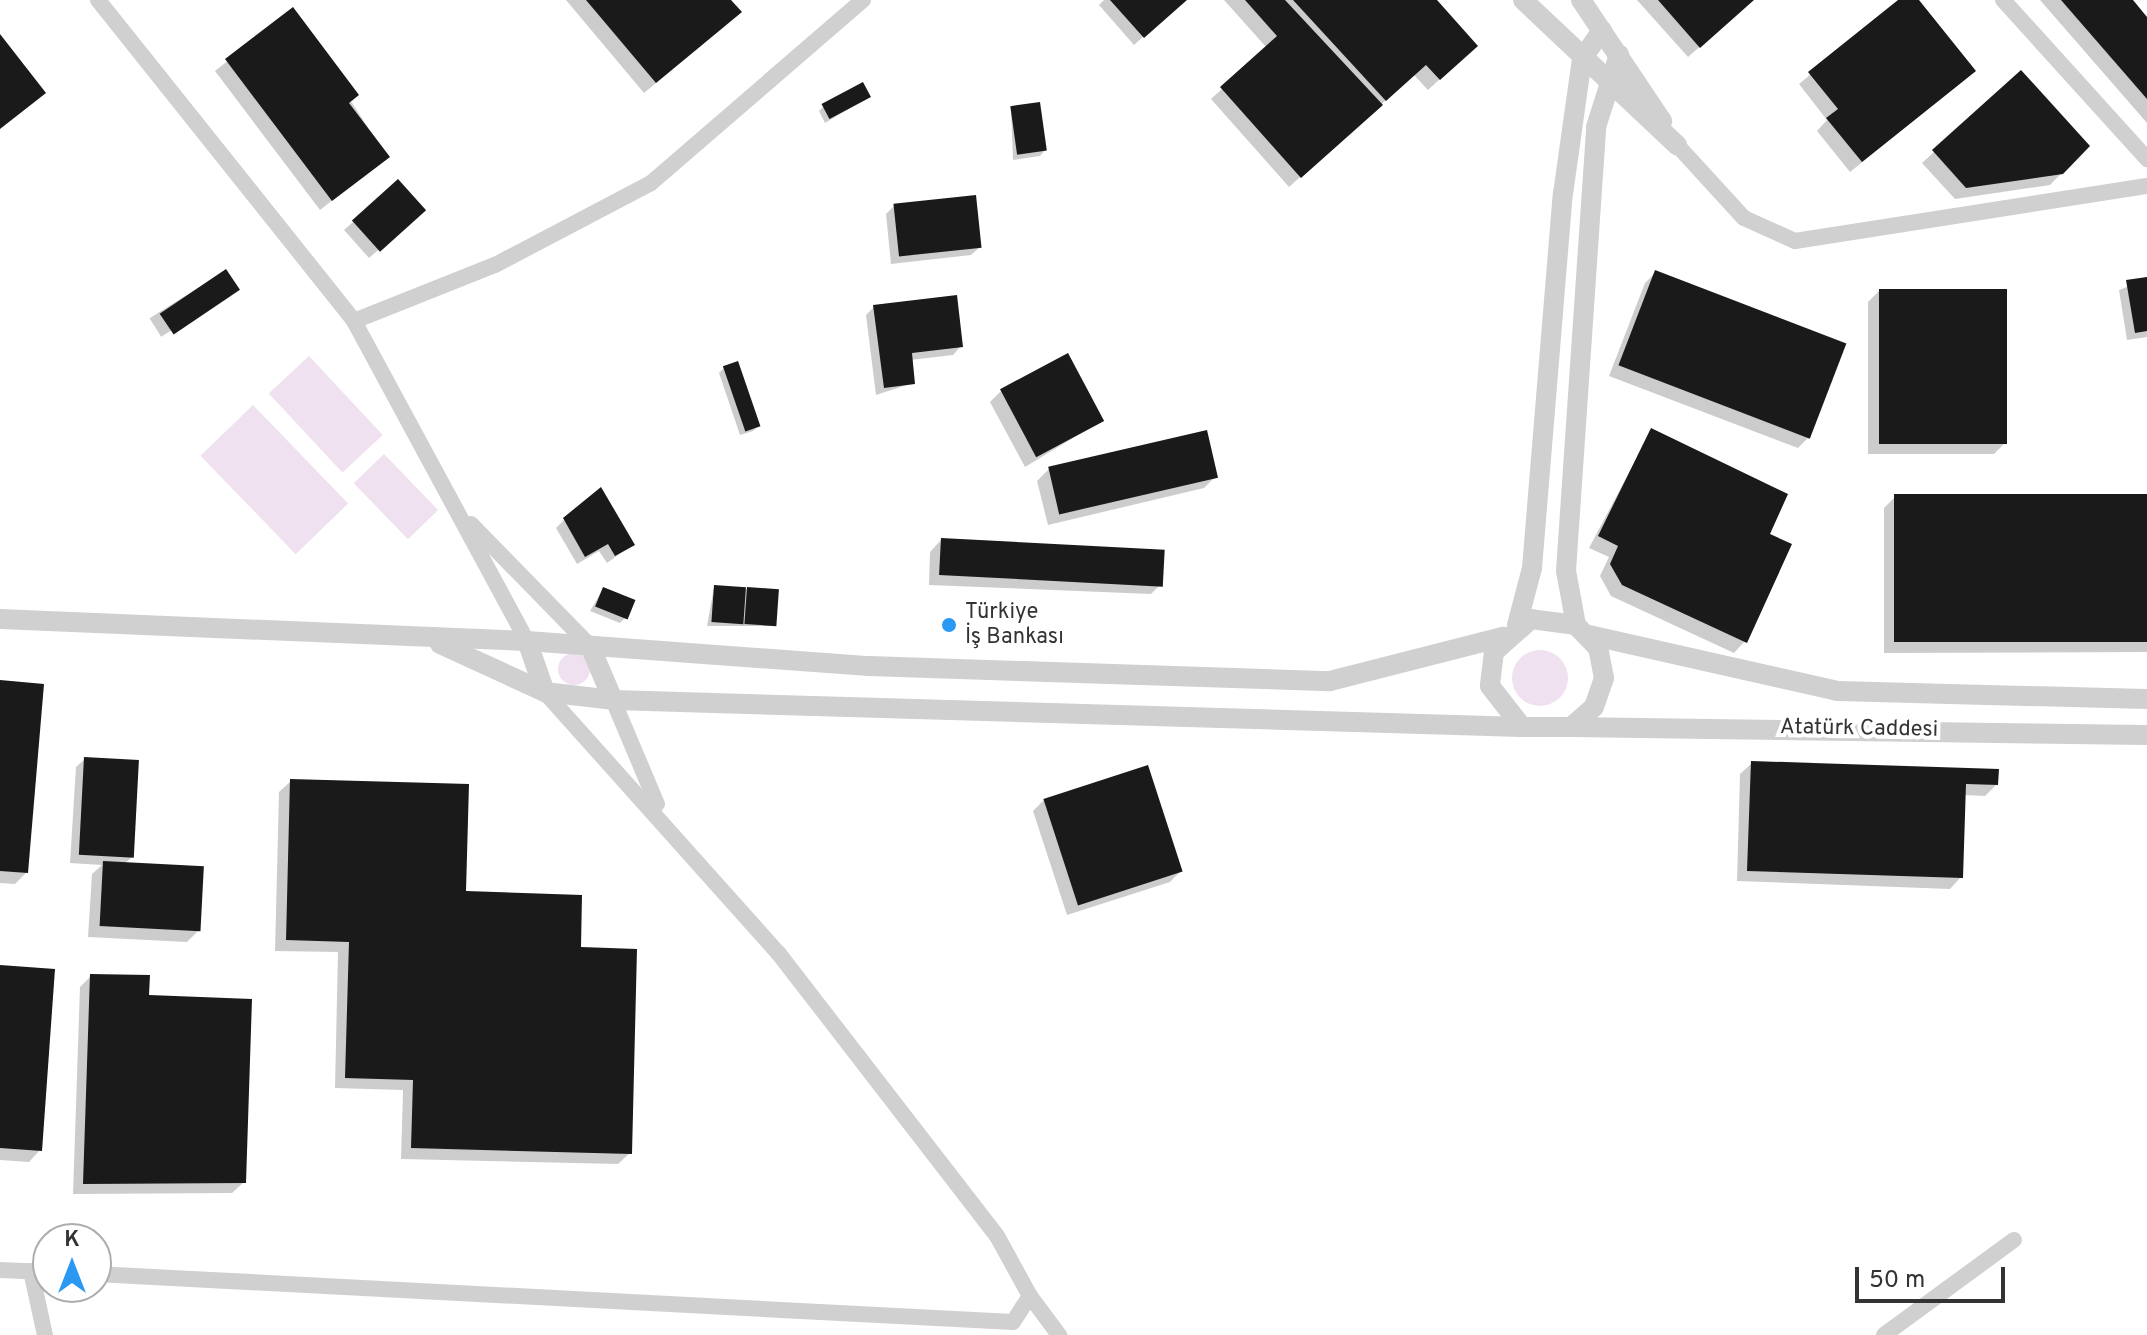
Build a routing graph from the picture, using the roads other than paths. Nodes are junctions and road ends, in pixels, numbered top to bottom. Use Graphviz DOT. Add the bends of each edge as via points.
graph roads {
  1 [pos="98,0"];
  2 [pos="863,0"];
  3 [pos="1523,0"];
  4 [pos="1581,0"];
  5 [pos="2003,0"];
  6 [pos="1602,30"];
  7 [pos="1619,55"];
  8 [pos="1582,59"];
  9 [pos="1610,84"];
  10 [pos="1677,145"];
  11 [pos="2147,159"];
  12 [pos="2147,186"];
  13 [pos="354,321"];
  14 [pos="458,512"];
  15 [pos="0,619"];
  16 [pos="1582,630"];
  17 [pos="1510,631"];
  18 [pos="433,641"];
  19 [pos="527,641"];
  20 [pos="590,646"];
  21 [pos="545,692"];
  22 [pos="2147,699"];
  23 [pos="613,700"];
  24 [pos="1522,727"];
  25 [pos="1571,727"];
  26 [pos="2147,735"];
  27 [pos="663,817"];
  28 [pos="2014,1240"];
  29 [pos="0,1270"];
  30 [pos="32,1271"];
  31 [pos="112,1275"];
  32 [pos="1030,1296"];
  33 [pos="42,1303"];
  34 [pos="45,1335"];
  35 [pos="1059,1335"];
  36 [pos="1884,1335"];
  1 -- 13 [label="street"];
  2 -- 13 [label="street" via="651,183 495,265"];
  3 -- 8 [label="street"];
  4 -- 6 [label="street"];
  5 -- 11 [label="street"];
  6 -- 7 [label="street"];
  6 -- 8 [label="street"];
  7 -- 9 [label="street"];
  7 -- 10 [label="street"];
  8 -- 9 [label="street"];
  8 -- 17 [label="street" via="1563,194 1532,568"];
  9 -- 10 [label="street"];
  9 -- 16 [label="street" via="1596,127 1566,571"];
  10 -- 12 [label="street" via="1744,218 1795,241"];
  13 -- 14 [label="street"];
  14 -- 19 [label="street"];
  14 -- 20 [label="street"];
  15 -- 18 [label="street"];
  16 -- 17 [label="street" via="1546,617"];
  16 -- 22 [label="street, Atatürk Caddesi" via="1837,691"];
  16 -- 25 [label="street" via="1603,663 1601,693"];
  17 -- 20 [label="street" via="1330,681 869,666"];
  17 -- 24 [label="street" via="1490,686"];
  18 -- 19 [label="street"];
  18 -- 21 [label="street"];
  19 -- 20 [label="street"];
  19 -- 21 [label="street"];
  20 -- 23 [label="street"];
  21 -- 23 [label="street"];
  21 -- 27 [label="street"];
  23 -- 24 [label="street"];
  23 -- 27 [label="street"];
  24 -- 25 [label="street"];
  25 -- 26 [label="street, Atatürk Caddesi"];
  27 -- 32 [label="street" via="997,1236"];
  28 -- 36 [label="street"];
  29 -- 30 [label="street"];
  31 -- 32 [label="street" via="1013,1322"];
  32 -- 35 [label="street"];
  33 -- 34 [label="street"];
}
